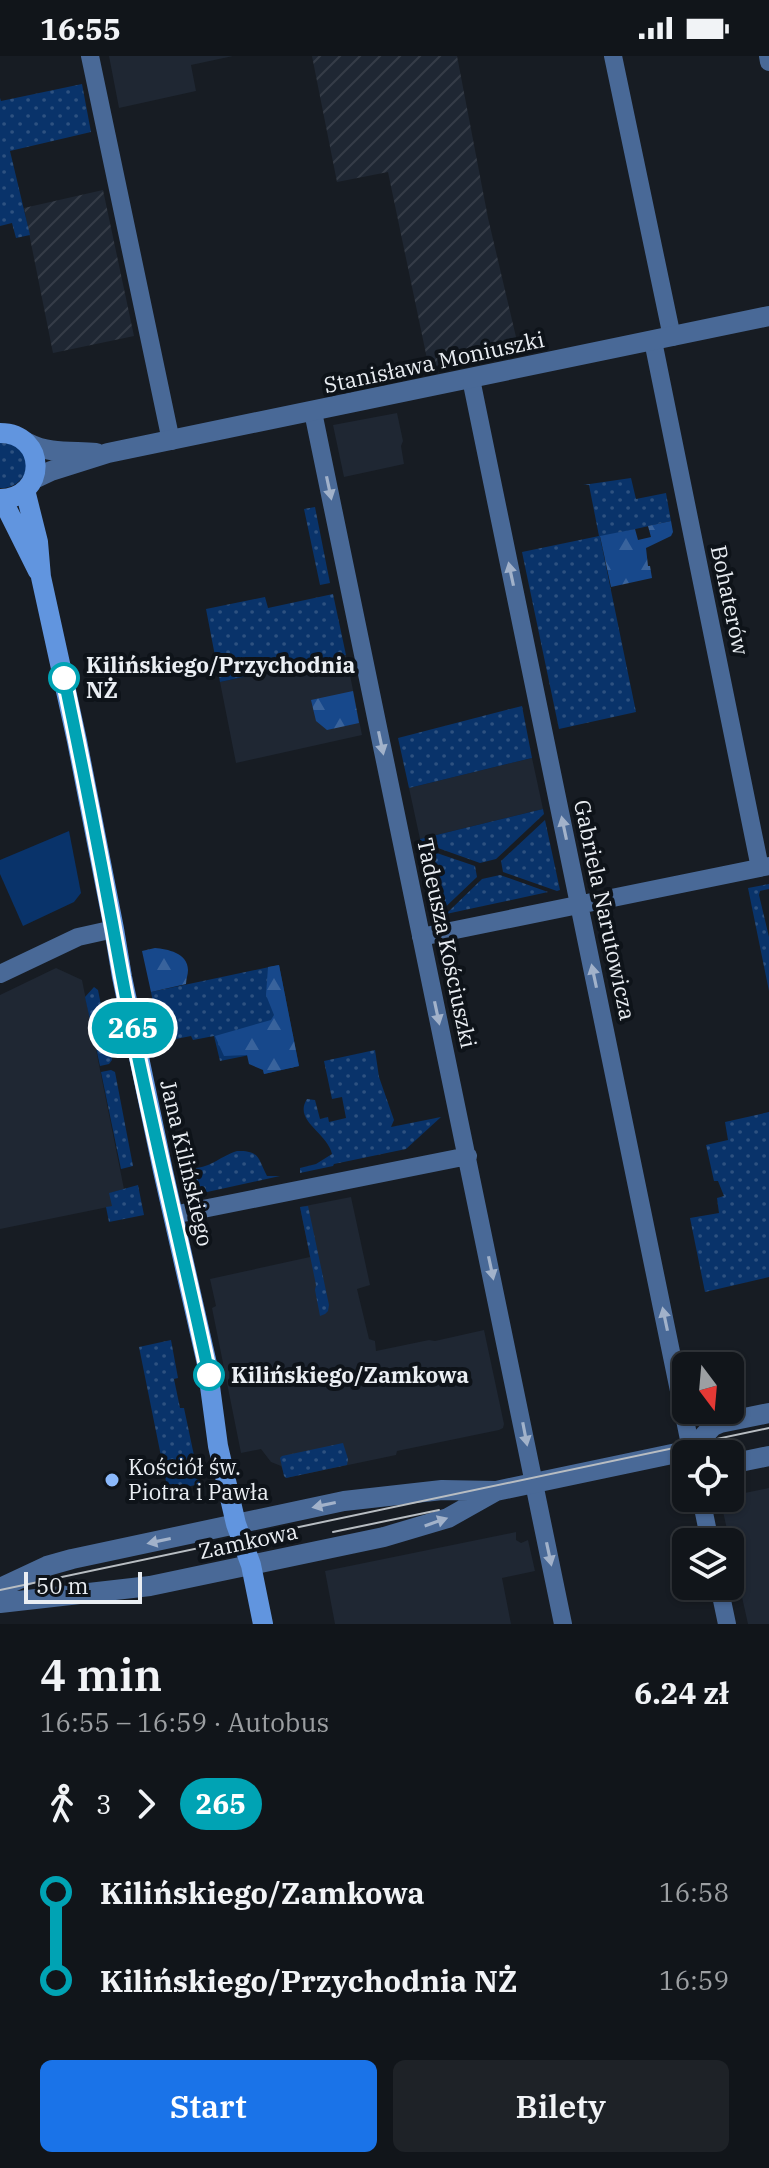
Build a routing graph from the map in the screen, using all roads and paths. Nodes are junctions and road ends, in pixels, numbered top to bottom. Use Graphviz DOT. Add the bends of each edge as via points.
graph roads {
  1 [pos="90,56"];
  2 [pos="613,56"];
  3 [pos="769,316"];
  4 [pos="662,339"];
  5 [pos="471,379"];
  6 [pos="313,412"];
  7 [pos="1,431"];
  8 [pos="171,441"];
  9 [pos="28,443"];
  10 [pos="108,453"];
  11 [pos="30,484"];
  12 [pos="1,499"];
  13 [pos="41,577"];
  14 [pos="764,867"];
  15 [pos="579,905"];
  16 [pos="114,929"];
  17 [pos="421,937"];
  18 [pos="0,974"];
  19 [pos="468,1156"];
  20 [pos="173,1215"];
  21 [pos="769,1413"];
  22 [pos="692,1440"];
  23 [pos="704,1440"];
  24 [pos="769,1456"];
  25 [pos="672,1457"];
  26 [pos="744,1461"];
  27 [pos="534,1483"];
  28 [pos="496,1491"];
  29 [pos="236,1524"];
  30 [pos="251,1565"];
  31 [pos="0,1588"];
  32 [pos="722,1600"];
  33 [pos="0,1603"];
  34 [pos="263,1624"];
  35 [pos="563,1624"];
  36 [pos="727,1624"];
  1 -- 8 [label="street"];
  2 -- 4 [label="street, Bohaterów"];
  3 -- 4 [label="street, Stanisława Moniuszki"];
  4 -- 5 [label="street, Stanisława Moniuszki"];
  4 -- 14 [label="street, Bohaterów"];
  5 -- 6 [label="street, Stanisława Moniuszki"];
  15 -- 5 [label="street, Gabriela Narutowicza, one-way"];
  6 -- 8 [label="street, Stanisława Moniuszki"];
  6 -- 17 [label="street, Tadeusza Kościuszki, one-way"];
  7 -- 9 [label="main road"];
  8 -- 10 [label="street, Stanisława Moniuszki"];
  9 -- 10 [label="street, Stanisława Moniuszki" via="41,450"];
  9 -- 11 [label="main road, Jana Kilińskiego" via="36,460"];
  10 -- 11 [label="street, Stanisława Moniuszki" via="51,471"];
  11 -- 12 [label="main road" via="19,495"];
  11 -- 13 [label="main road, Jana Kilińskiego"];
  12 -- 13 [label="main road, Jana Kilińskiego"];
  13 -- 16 [label="main road, Jana Kilińskiego"];
  14 -- 15 [label="street"];
  15 -- 17 [label="street"];
  22 -- 15 [label="street, Gabriela Narutowicza, one-way"];
  16 -- 18 [label="street" via="78,937"];
  16 -- 20 [label="main road, Jana Kilińskiego"];
  17 -- 19 [label="street, Tadeusza Kościuszki, one-way"];
  19 -- 20 [label="street"];
  19 -- 27 [label="street, Tadeusza Kościuszki, one-way"];
  20 -- 29 [label="main road, Jana Kilińskiego"];
  21 -- 23 [label="street" via="720,1423"];
  24 -- 26 [label="street"];
  25 -- 27 [label="street, Zamkowa"];
  27 -- 28 [label="street, Zamkowa"];
  27 -- 35 [label="street, Tadeusza Kościuszki, one-way"];
  28 -- 29 [label="street, Zamkowa, one-way" via="442,1490 360,1499"];
  30 -- 28 [label="street, Zamkowa, one-way" via="419,1528"];
  29 -- 30 [label="main road, Jana Kilińskiego"];
  29 -- 31 [label="street, Zamkowa, one-way" via="72,1559"];
  30 -- 33 [label="street, Zamkowa" via="150,1586"];
  30 -- 34 [label="main road, Jana Kilińskiego"];
  32 -- 36 [label="street"];
}
